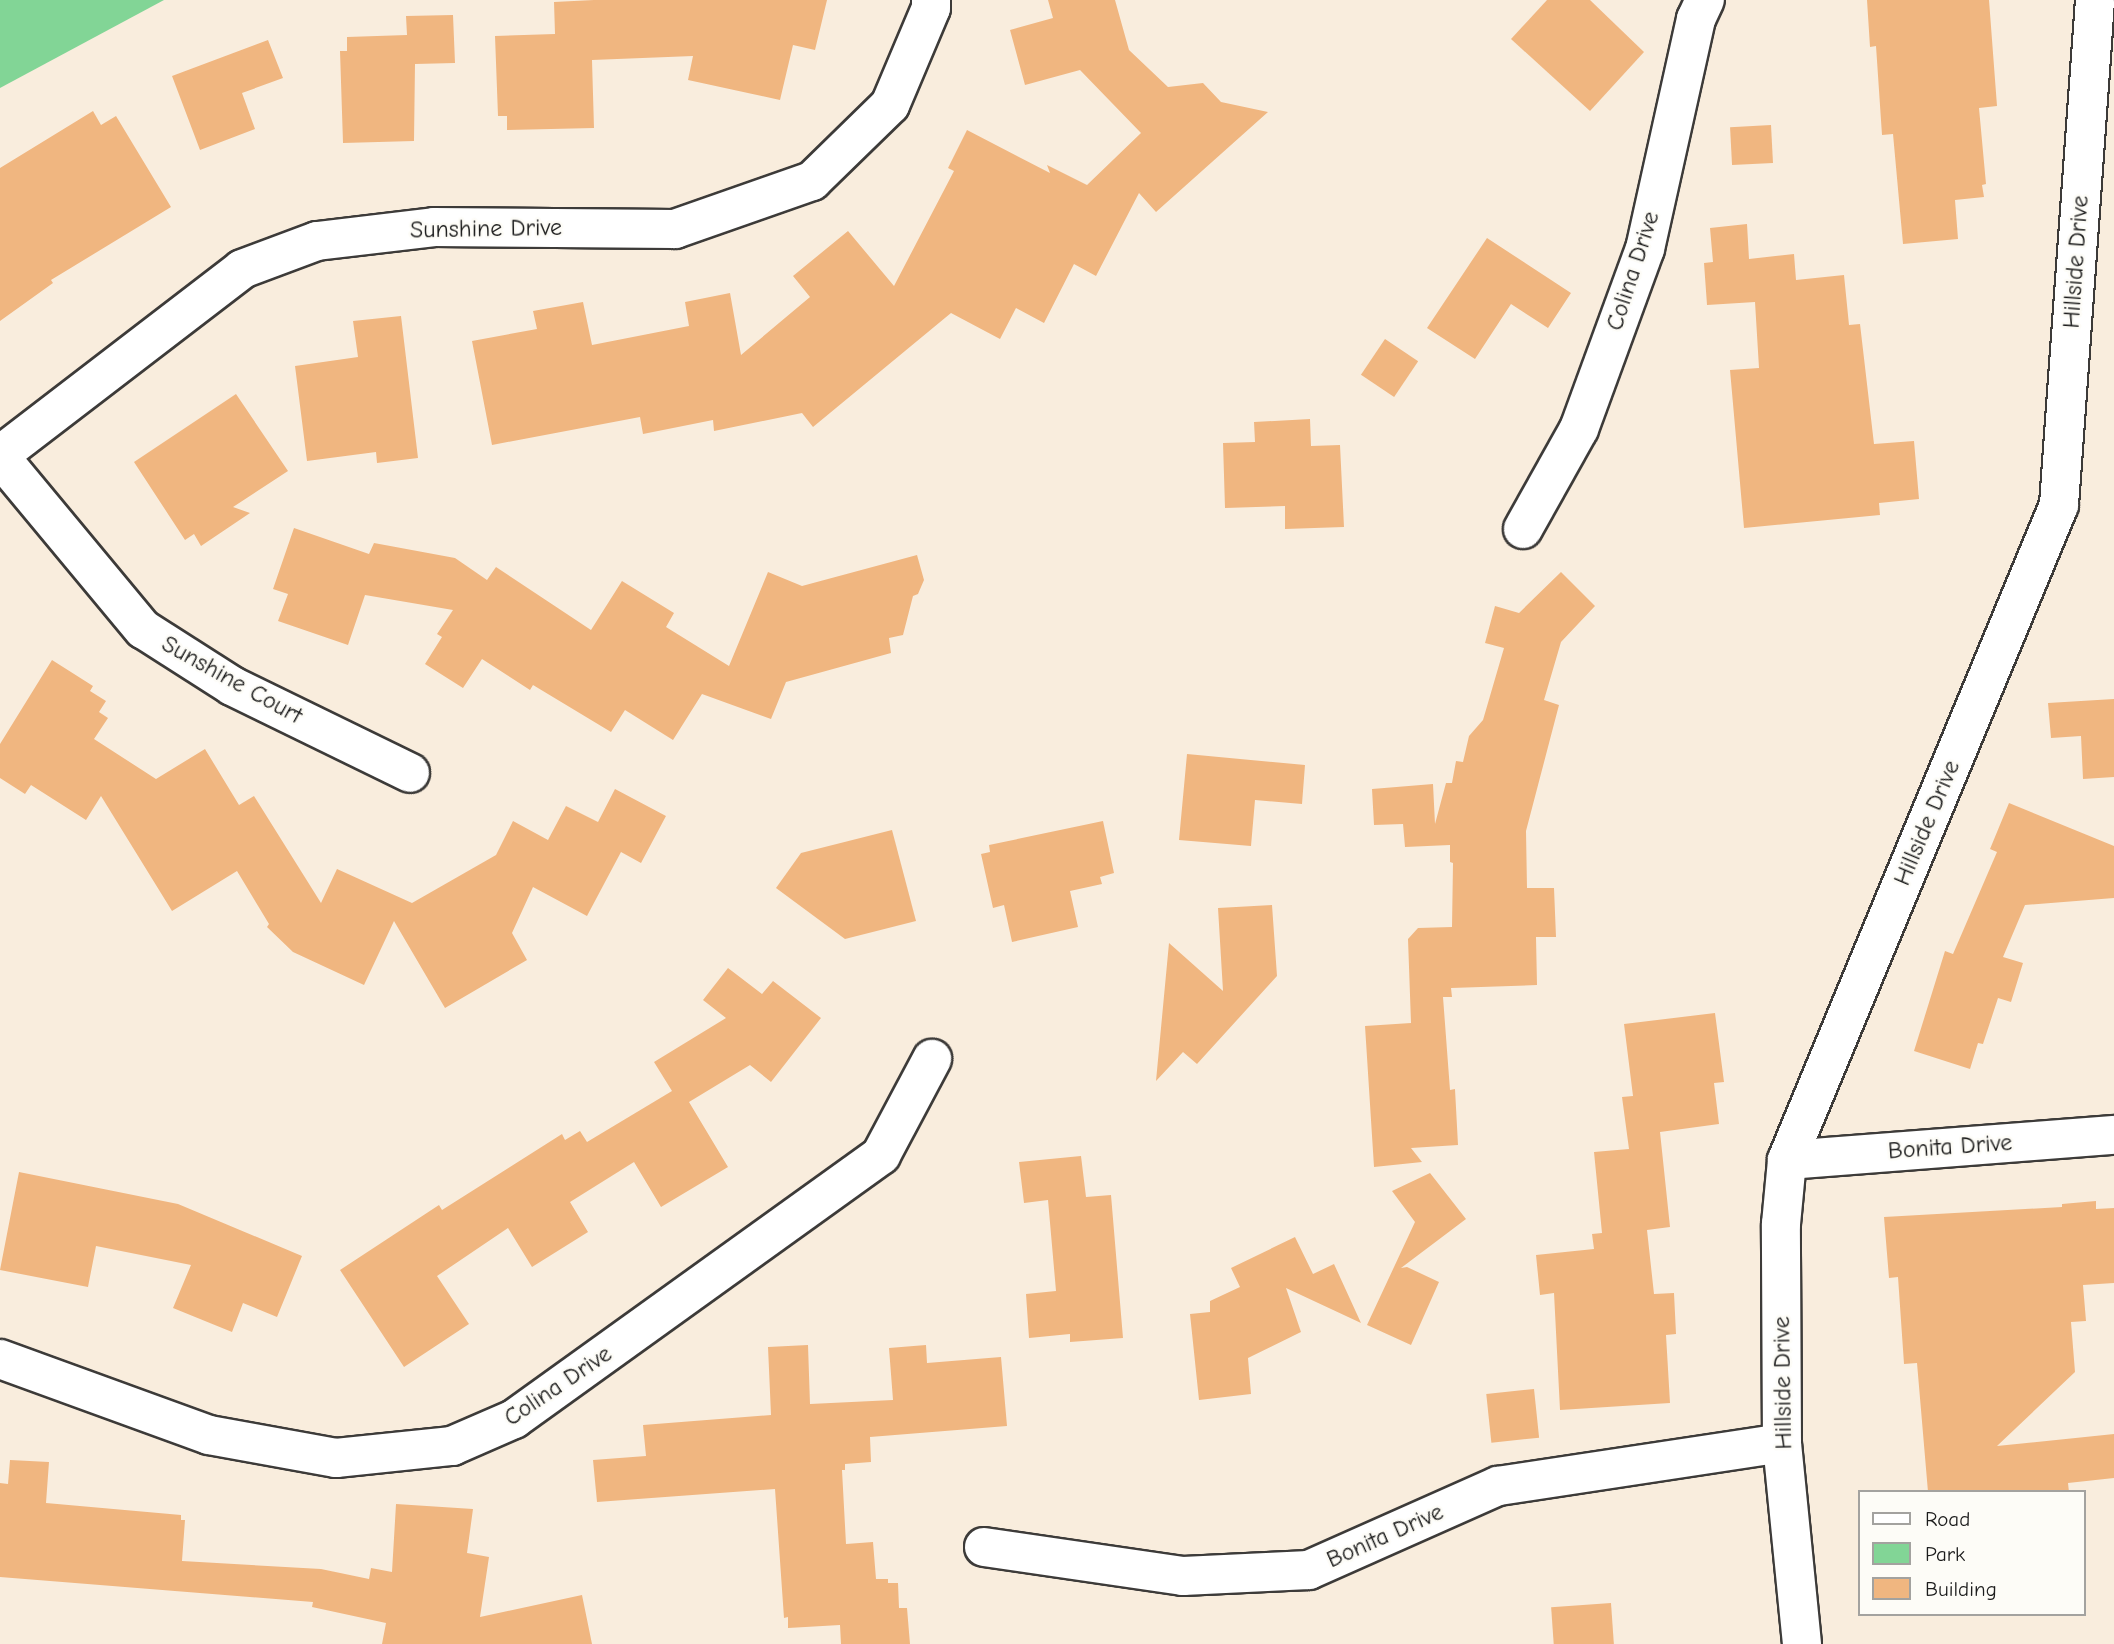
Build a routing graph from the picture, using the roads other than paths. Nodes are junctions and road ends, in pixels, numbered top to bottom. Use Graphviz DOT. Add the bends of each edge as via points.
graph roads {
  1 [pos="931,0"];
  2 [pos="1705,0"];
  3 [pos="2095,0"];
  4 [pos="0,456"];
  5 [pos="1523,529"];
  6 [pos="410,774"];
  7 [pos="932,1059"];
  8 [pos="2114,1135"];
  9 [pos="1787,1160"];
  10 [pos="0,1359"];
  11 [pos="1782,1443"];
  12 [pos="984,1547"];
  13 [pos="1802,1644"];
  1 -- 4 [label="street, Sunshine Drive" via="890,105 812,181 675,229 435,227 317,241 243,269"];
  2 -- 5 [label="street, Colina Drive" via="1696,19 1645,249 1579,429"];
  3 -- 9 [label="street, Hillside Drive" via="2059,505"];
  4 -- 6 [label="street, Sunshine Court" via="143,629 232,686"];
  7 -- 10 [label="street, Colina Drive" via="881,1154 514,1419 452,1446 335,1458 222,1437"];
  8 -- 9 [label="street, Bonita Drive"];
  9 -- 11 [label="street, Hillside Drive" via="1781,1224"];
  11 -- 12 [label="street, Bonita Drive" via="1498,1486 1309,1570 1182,1576"];
  11 -- 13 [label="street, Hillside Drive"];
}
